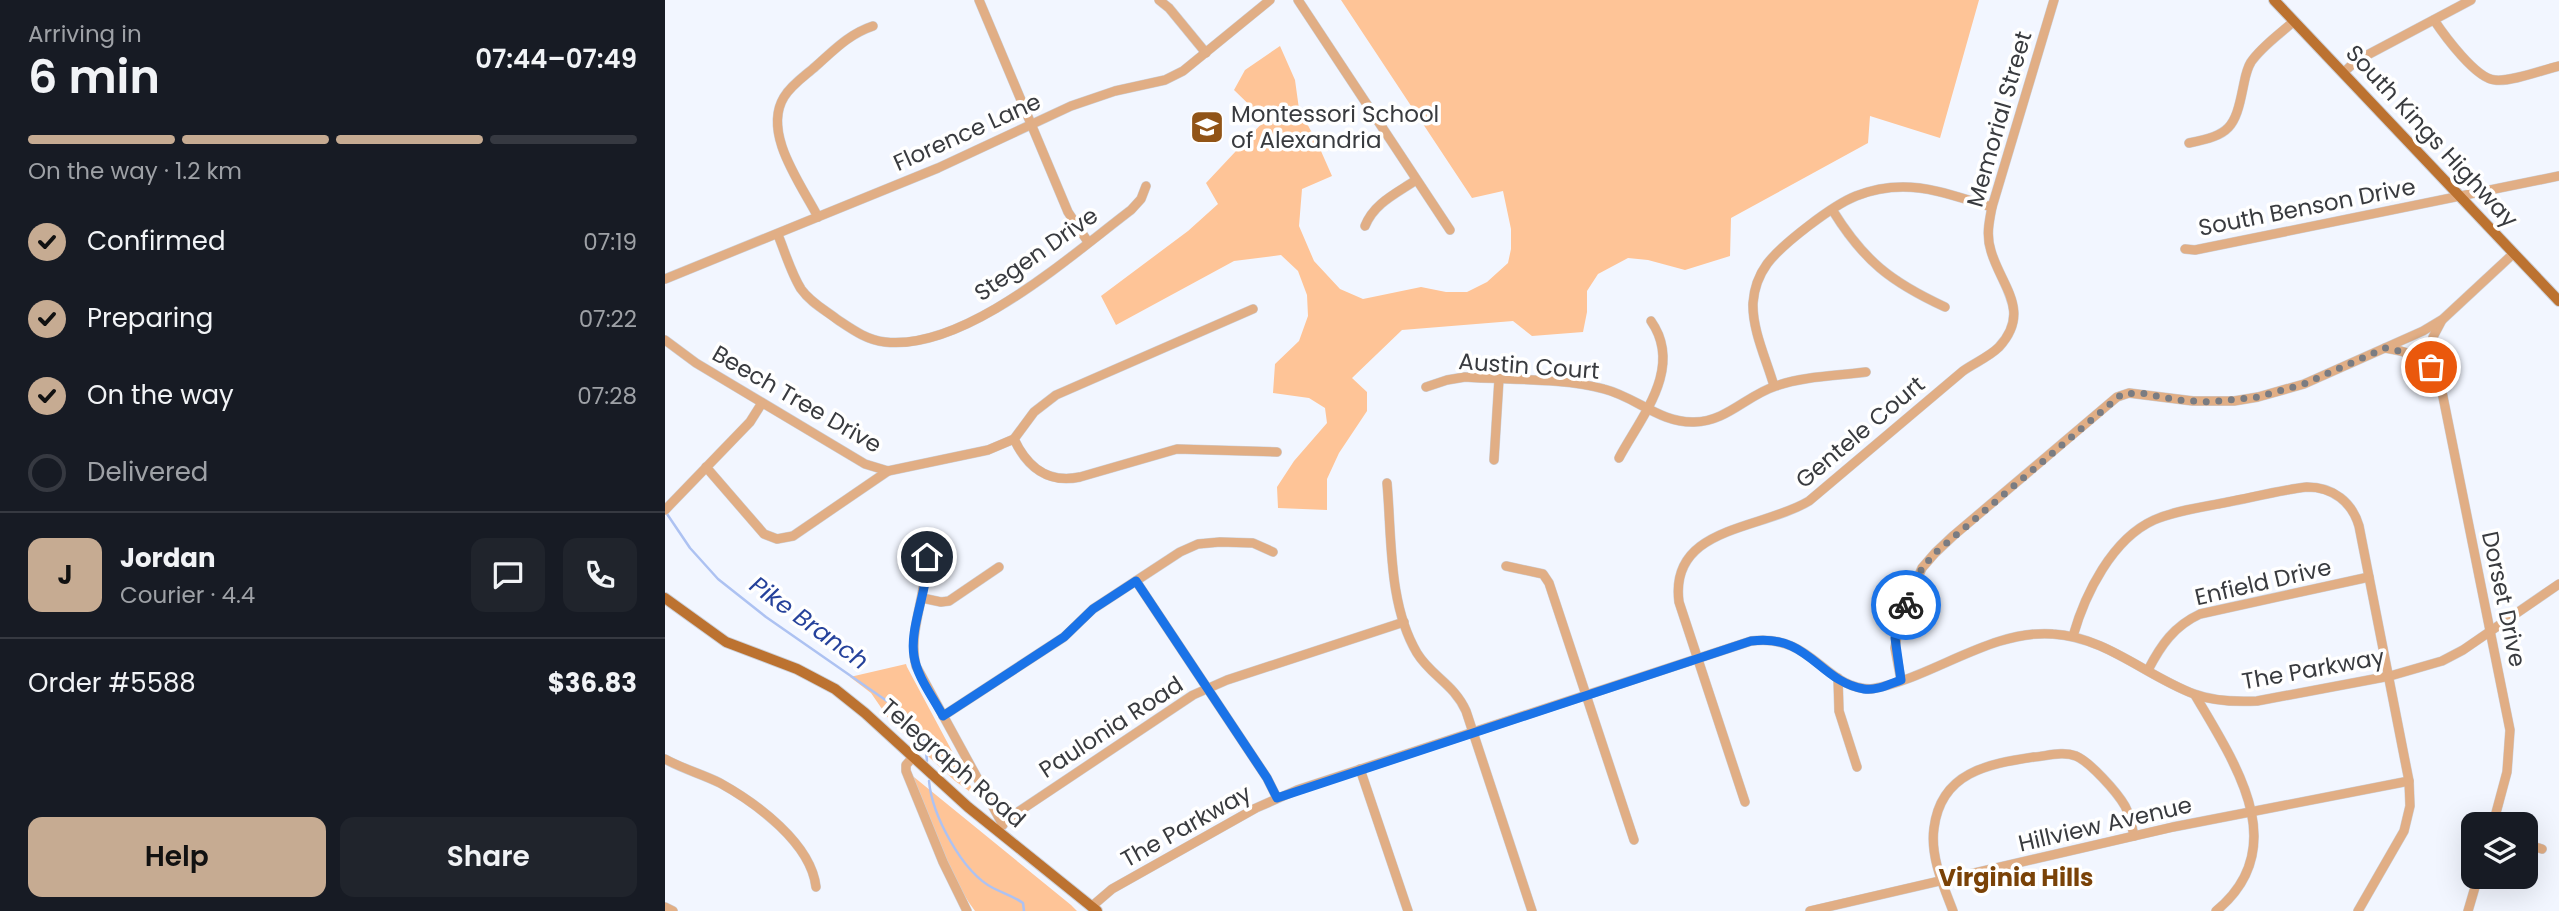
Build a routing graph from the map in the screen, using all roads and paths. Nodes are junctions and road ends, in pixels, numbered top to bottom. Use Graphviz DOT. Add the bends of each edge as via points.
graph roads {
  1 [pos="979,0"];
  2 [pos="1159,0"];
  3 [pos="1270,0"];
  4 [pos="1298,0"];
  5 [pos="2054,0"];
  6 [pos="2274,0"];
  7 [pos="2471,0"];
  8 [pos="2434,20"];
  9 [pos="2294,21"];
  10 [pos="873,26"];
  11 [pos="1206,52"];
  12 [pos="2559,66"];
  13 [pos="2344,72"];
  14 [pos="1031,125"];
  15 [pos="2189,144"];
  16 [pos="2559,176"];
  17 [pos="1416,180"];
  18 [pos="1146,186"];
  19 [pos="2459,197"];
  20 [pos="1992,207"];
  21 [pos="1833,211"];
  22 [pos="818,217"];
  23 [pos="1365,226"];
  24 [pos="1450,230"];
  25 [pos="778,235"];
  26 [pos="1088,242"];
  27 [pos="2185,250"];
  28 [pos="2512,254"];
  29 [pos="665,279"];
  30 [pos="2559,301"];
  31 [pos="1945,307"];
  32 [pos="1253,309"];
  33 [pos="2443,319"];
  34 [pos="1651,321"];
  35 [pos="2011,329"];
  36 [pos="665,340"];
  37 [pos="2385,348"];
  38 [pos="1866,372"];
  39 [pos="1499,379"];
  40 [pos="2439,382"];
  41 [pos="1774,386"];
  42 [pos="1426,387"];
  43 [pos="762,403"];
  44 [pos="1647,409"];
  45 [pos="1014,439"];
  46 [pos="1277,452"];
  47 [pos="1619,458"];
  48 [pos="1494,460"];
  49 [pos="706,467"];
  50 [pos="888,471"];
  51 [pos="1387,483"];
  52 [pos="667,508"];
  53 [pos="924,543"];
  54 [pos="1273,552"];
  55 [pos="1506,566"];
  56 [pos="999,568"];
  57 [pos="2369,577"];
  58 [pos="1136,581"];
  59 [pos="2559,584"];
  60 [pos="665,598"];
  61 [pos="922,598"];
  62 [pos="1404,622"];
  63 [pos="2490,631"];
  64 [pos="2073,636"];
  65 [pos="1698,659"];
  66 [pos="2148,670"];
  67 [pos="2390,676"];
  68 [pos="1838,678"];
  69 [pos="1901,680"];
  70 [pos="1208,688"];
  71 [pos="1586,695"];
  72 [pos="2195,695"];
  73 [pos="943,716"];
  74 [pos="1473,732"];
  75 [pos="913,757"];
  76 [pos="665,759"];
  77 [pos="1857,767"];
  78 [pos="1360,769"];
  79 [pos="2409,781"];
  80 [pos="1277,798"];
  81 [pos="1745,802"];
  82 [pos="2251,811"];
  83 [pos="2496,812"];
  84 [pos="1002,828"];
  85 [pos="2134,836"];
  86 [pos="1634,840"];
  87 [pos="2538,848"];
  88 [pos="2542,849"];
  89 [pos="1943,881"];
  90 [pos="816,887"];
  91 [pos="2474,889"];
  92 [pos="665,907"];
  93 [pos="1094,909"];
  94 [pos="673,911"];
  95 [pos="967,911"];
  96 [pos="1408,911"];
  97 [pos="1532,911"];
  98 [pos="1811,911"];
  99 [pos="1952,911"];
  100 [pos="2215,911"];
  101 [pos="2358,911"];
  102 [pos="2468,911"];
  1 -- 14 [label="street"];
  2 -- 11 [label="street"];
  3 -- 11 [label="street, Florence Lane"];
  4 -- 17 [label="street"];
  5 -- 20 [label="street, Memorial Street"];
  6 -- 9 [label="main road, South Kings Highway"];
  7 -- 8 [label="street"];
  8 -- 12 [label="street" via="2489,79"];
  8 -- 13 [label="street" via="2356,61"];
  9 -- 13 [label="main road, South Kings Highway"];
  9 -- 15 [label="street" via="2252,61 2231,127 2218,137"];
  10 -- 22 [label="street" via="853,33 791,88 778,113 779,142"];
  11 -- 14 [label="street, Florence Lane" via="1165,80 1091,98"];
  13 -- 19 [label="main road, South Kings Highway"];
  14 -- 22 [label="street, Florence Lane"];
  14 -- 26 [label="street" via="1068,212"];
  16 -- 19 [label="street, South Benson Drive"];
  17 -- 23 [label="street" via="1378,205"];
  17 -- 24 [label="street"];
  18 -- 26 [label="street, Stegen Drive" via="1131,211"];
  19 -- 27 [label="street, South Benson Drive"];
  19 -- 28 [label="main road, South Kings Highway"];
  20 -- 21 [label="street" via="1933,190 1902,187 1861,194"];
  20 -- 35 [label="street, Memorial Street" via="1989,246 2013,299"];
  21 -- 31 [label="street" via="1876,267"];
  21 -- 41 [label="street" via="1776,254 1757,284 1754,317"];
  22 -- 25 [label="street, Florence Lane"];
  25 -- 26 [label="street, Stegen Drive" via="798,283 811,300 864,337 886,343 938,334 989,313"];
  25 -- 29 [label="street, Florence Lane"];
  28 -- 30 [label="main road, South Kings Highway"];
  28 -- 33 [label="street"];
  32 -- 45 [label="street" via="1056,395 1034,412"];
  33 -- 37 [label="street"];
  33 -- 40 [label="street, Dorset Drive" via="2433,337"];
  34 -- 44 [label="street" via="1662,341 1664,361"];
  35 -- 65 [label="street, Gentele Court" via="1997,349 1963,371 1809,501 1712,538 1692,551 1681,570 1678,591"];
  36 -- 43 [label="street, Beech Tree Drive"];
  37 -- 40 [label="street" via="2423,360"];
  37 -- 69 [label="street" via="2304,384 2258,397 2209,402 2129,393 2117,397 1928,561 1896,632"];
  38 -- 41 [label="street, Austin Court"];
  39 -- 42 [label="street, Austin Court" via="1455,378"];
  39 -- 44 [label="street, Austin Court" via="1602,388"];
  39 -- 48 [label="street"];
  40 -- 63 [label="street, Dorset Drive"];
  41 -- 44 [label="street, Austin Court" via="1724,415 1702,422 1679,421"];
  43 -- 49 [label="street"];
  43 -- 50 [label="street, Beech Tree Drive" via="865,464"];
  44 -- 47 [label="street"];
  45 -- 46 [label="street" via="1034,468 1064,479 1177,449"];
  45 -- 50 [label="street, Beech Tree Drive" via="978,453"];
  49 -- 50 [label="street" via="764,534 776,539 793,536"];
  49 -- 52 [label="street"];
  51 -- 62 [label="street" via="1396,590"];
  53 -- 61 [label="street" via="928,566"];
  54 -- 58 [label="street" via="1247,542 1203,543 1180,552"];
  55 -- 71 [label="street" via="1543,574 1549,583"];
  56 -- 61 [label="street" via="949,601"];
  57 -- 64 [label="street" via="2359,526 2350,507 2327,489 2298,488 2180,512 2149,523 2125,542 2091,586"];
  57 -- 66 [label="street, Enfield Drive" via="2200,614 2170,635"];
  57 -- 67 [label="street"];
  58 -- 70 [label="street"];
  58 -- 73 [label="street" via="1093,609 1064,637"];
  59 -- 63 [label="street, The Parkway"];
  60 -- 75 [label="main road, Telegraph Road" via="726,642 835,689"];
  61 -- 73 [label="street" via="914,658"];
  62 -- 70 [label="street, Paulonia Road"];
  62 -- 74 [label="street" via="1423,662 1458,695"];
  63 -- 67 [label="street, The Parkway" via="2442,661"];
  63 -- 83 [label="street, Dorset Drive" via="2511,743"];
  64 -- 66 [label="street, The Parkway"];
  64 -- 69 [label="street, The Parkway" via="2014,637"];
  65 -- 68 [label="street, The Parkway" via="1751,641 1771,640 1801,649"];
  65 -- 71 [label="street, The Parkway"];
  65 -- 81 [label="street, Gentele Court"];
  66 -- 72 [label="street, The Parkway"];
  67 -- 72 [label="street, The Parkway" via="2257,701"];
  67 -- 79 [label="street"];
  68 -- 69 [label="street, The Parkway" via="1863,689"];
  68 -- 77 [label="street" via="1839,711"];
  70 -- 80 [label="street"];
  70 -- 84 [label="street, Paulonia Road"];
  71 -- 74 [label="street, The Parkway"];
  71 -- 86 [label="street"];
  72 -- 82 [label="street" via="2238,769"];
  73 -- 84 [label="street"];
  74 -- 78 [label="street, The Parkway"];
  74 -- 97 [label="street"];
  75 -- 84 [label="main road, Telegraph Road"];
  75 -- 95 [label="street" via="906,771"];
  76 -- 90 [label="street" via="759,808 807,859"];
  78 -- 80 [label="street, The Parkway"];
  78 -- 96 [label="street"];
  79 -- 82 [label="street, Hillview Avenue"];
  79 -- 101 [label="street" via="2404,831"];
  80 -- 93 [label="street, The Parkway" via="1112,889"];
  82 -- 85 [label="street, Hillview Avenue"];
  82 -- 100 [label="street" via="2255,839 2250,866 2234,893"];
  84 -- 93 [label="main road, Telegraph Road"];
  85 -- 89 [label="street, Hillview Avenue"];
  85 -- 89 [label="street" via="2121,800 2079,757 2061,754 1991,764 1961,779 1938,810 1933,846"];
  87 -- 88 [label="street"];
  89 -- 98 [label="street, Hillview Avenue"];
  89 -- 99 [label="street"];
  91 -- 102 [label="street"];
  92 -- 94 [label="street"];
}
